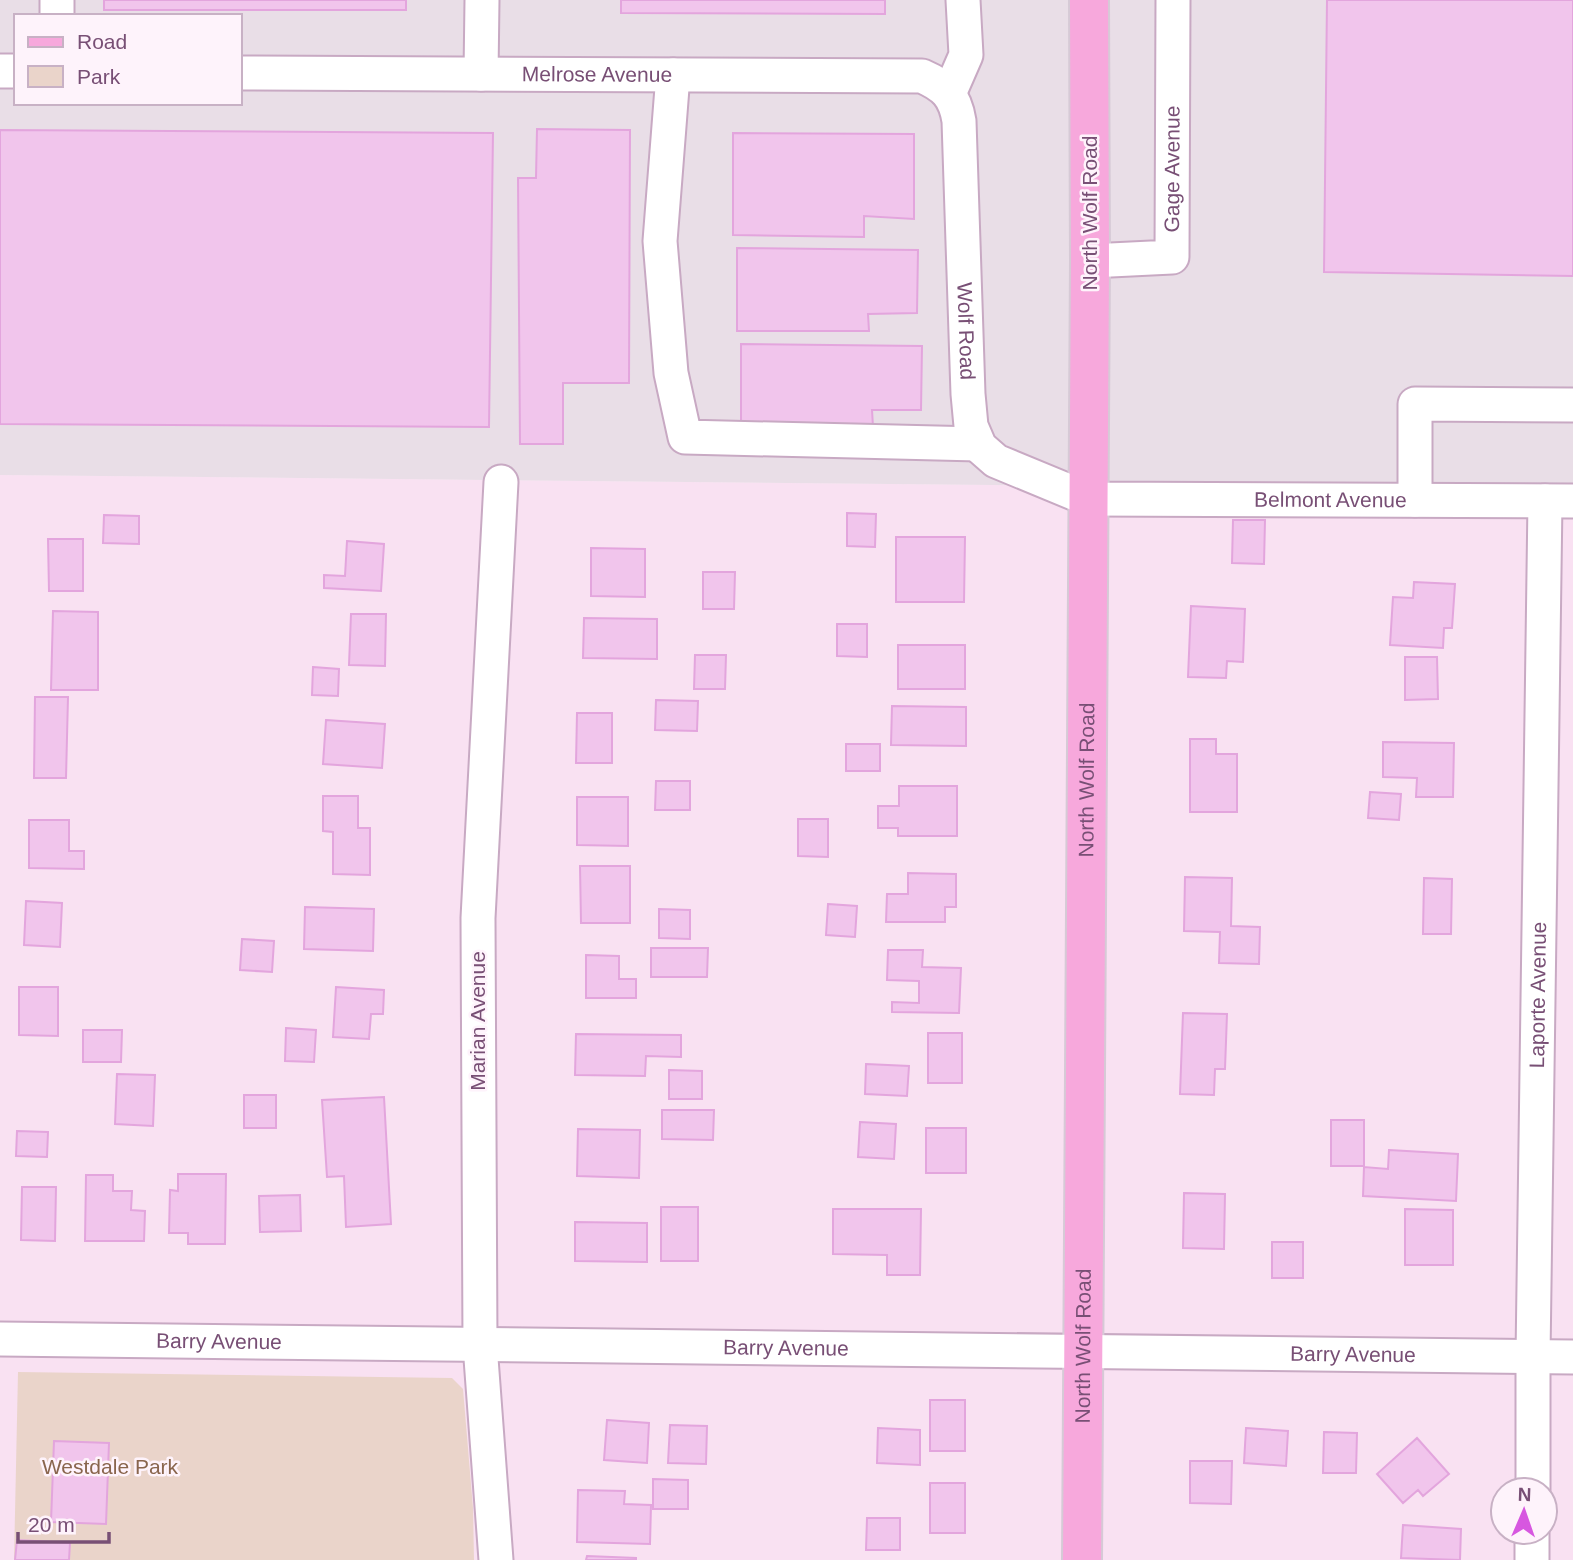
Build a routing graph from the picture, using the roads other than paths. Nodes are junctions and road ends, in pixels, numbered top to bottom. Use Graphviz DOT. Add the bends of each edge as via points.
graph roads {
  1 [pos="482,0"];
  2 [pos="963,0"];
  3 [pos="1089,0"];
  4 [pos="1173,0"];
  5 [pos="242,73"];
  6 [pos="481,74"];
  7 [pos="673,75"];
  8 [pos="949,94"];
  9 [pos="1090,261"];
  10 [pos="1573,405"];
  11 [pos="978,444"];
  12 [pos="501,482"];
  13 [pos="1088,499"];
  14 [pos="1415,500"];
  15 [pos="1559,501"];
  16 [pos="0,1339"];
  17 [pos="480,1345"];
  18 [pos="1083,1351"];
  19 [pos="1533,1356"];
  20 [pos="1573,1357"];
  21 [pos="1532,1476"];
  22 [pos="496,1560"];
  23 [pos="1082,1560"];
  1 -- 6 [label="street"];
  2 -- 8 [label="street" via="966,55"];
  3 -- 9 [label="main road, North Wolf Road"];
  4 -- 9 [label="street, Gage Avenue" via="1172,257"];
  5 -- 6 [label="street, Melrose Avenue"];
  6 -- 7 [label="street, Melrose Avenue"];
  7 -- 8 [label="street, Melrose Avenue" via="922,76"];
  7 -- 11 [label="street" via="660,241 671,373 685,438"];
  8 -- 11 [label="street, Wolf Road" via="959,121 968,394"];
  9 -- 13 [label="main road, North Wolf Road"];
  10 -- 14 [label="street" via="1415,404"];
  11 -- 13 [label="street" via="996,461"];
  12 -- 17 [label="street, Marian Avenue" via="478,918"];
  13 -- 14 [label="street, Belmont Avenue"];
  13 -- 18 [label="main road, North Wolf Road"];
  14 -- 15 [label="street, Belmont Avenue"];
  15 -- 19 [label="street, Laporte Avenue"];
  16 -- 17 [label="street, Barry Avenue"];
  17 -- 18 [label="street, Barry Avenue"];
  17 -- 22 [label="street, Marian Avenue"];
  18 -- 19 [label="street, Barry Avenue"];
  18 -- 23 [label="main road, North Wolf Road"];
  19 -- 20 [label="street, Barry Avenue"];
  19 -- 21 [label="street, Laporte Avenue"];
}
